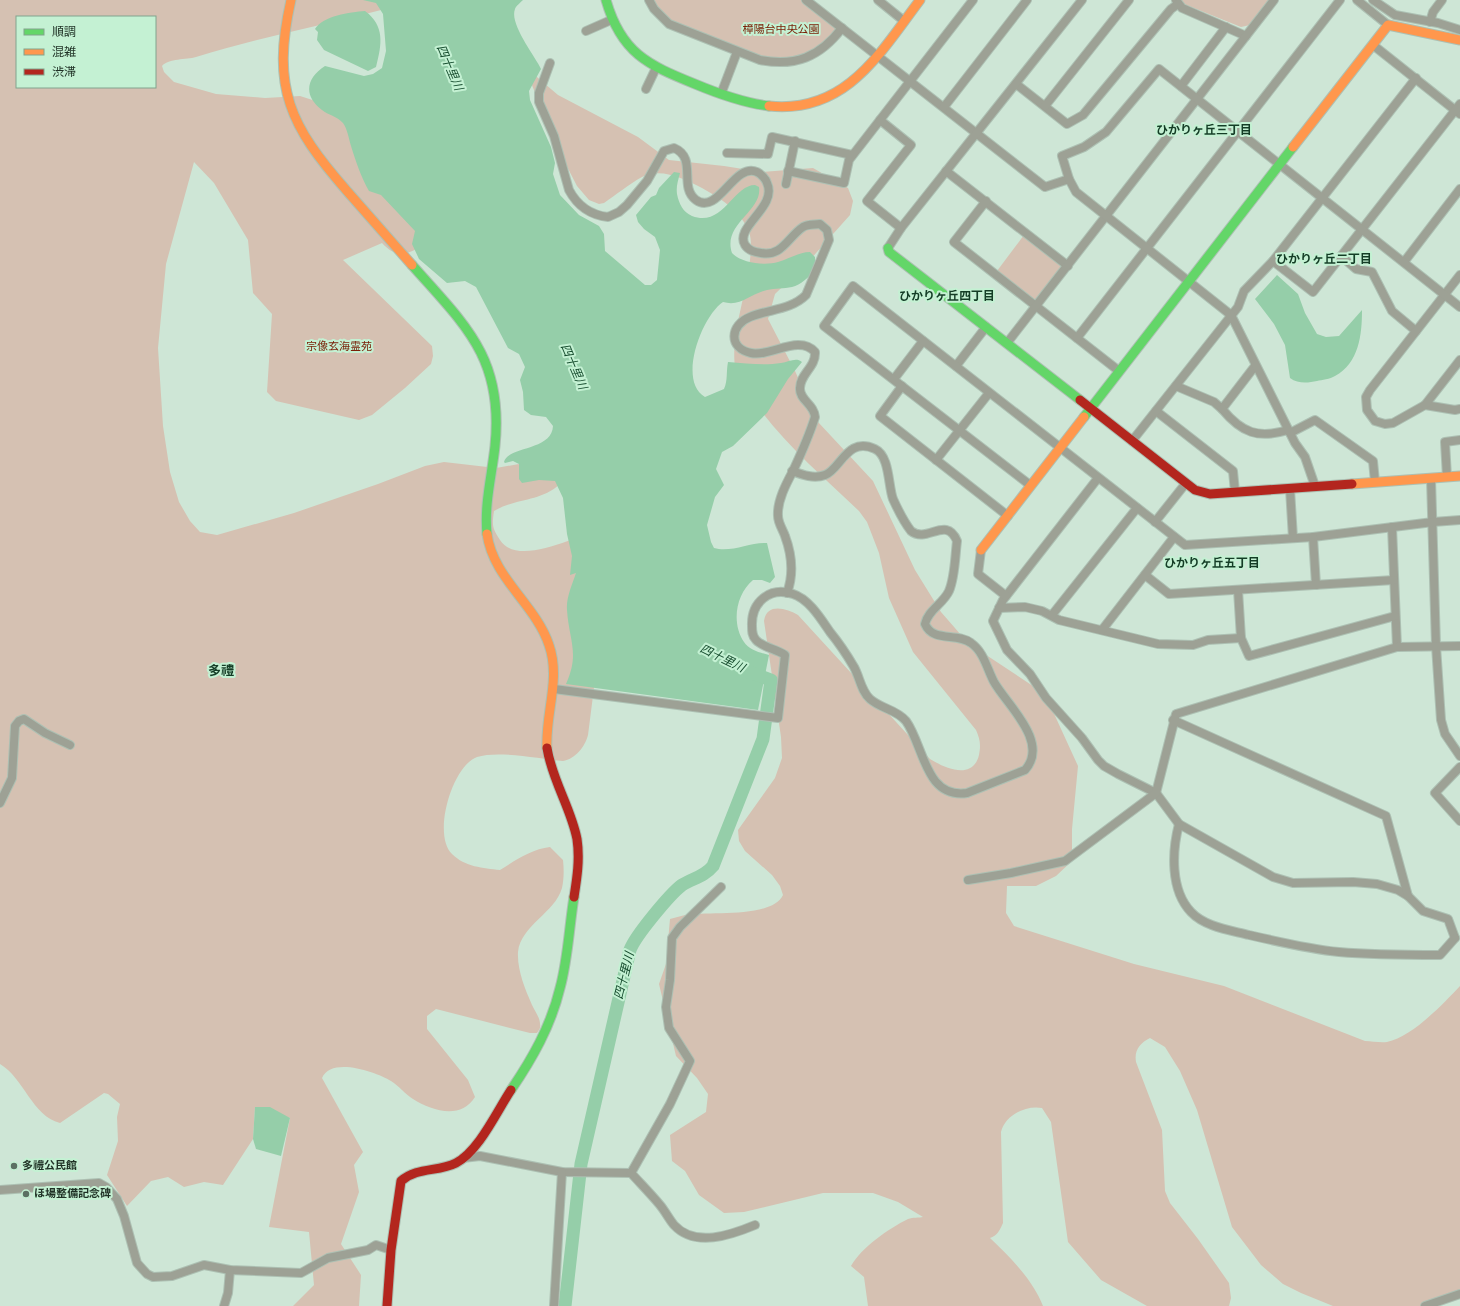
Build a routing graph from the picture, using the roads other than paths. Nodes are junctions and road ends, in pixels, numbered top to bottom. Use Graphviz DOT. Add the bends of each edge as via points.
graph roads {
  1 [pos="291,0"];
  2 [pos="606,0"];
  3 [pos="649,0"];
  4 [pos="806,0"];
  5 [pos="878,0"];
  6 [pos="920,0"];
  7 [pos="973,0"];
  8 [pos="1027,0"];
  9 [pos="1082,0"];
  10 [pos="1129,0"];
  11 [pos="1274,0"];
  12 [pos="1340,0"];
  13 [pos="1357,0"];
  14 [pos="1373,0"];
  15 [pos="1442,0"];
  16 [pos="1177,2"];
  17 [pos="611,20"];
  18 [pos="904,20"];
  19 [pos="1430,22"];
  20 [pos="1388,25"];
  21 [pos="1226,27"];
  22 [pos="842,28"];
  23 [pos="1460,30"];
  24 [pos="586,31"];
  25 [pos="1246,36"];
  26 [pos="1460,40"];
  27 [pos="1373,46"];
  28 [pos="737,52"];
  29 [pos="877,55"];
  30 [pos="550,63"];
  31 [pos="656,68"];
  32 [pos="1416,78"];
  33 [pos="910,81"];
  34 [pos="1016,84"];
  35 [pos="1181,86"];
  36 [pos="646,89"];
  37 [pos="721,94"];
  38 [pos="1197,99"];
  39 [pos="1045,106"];
  40 [pos="944,107"];
  41 [pos="1458,109"];
  42 [pos="880,120"];
  43 [pos="1238,132"];
  44 [pos="976,133"];
  45 [pos="795,142"];
  46 [pos="726,152"];
  47 [pos="852,154"];
  48 [pos="1280,164"];
  49 [pos="788,171"];
  50 [pos="946,171"];
  51 [pos="1069,179"];
  52 [pos="786,184"];
  53 [pos="1460,189"];
  54 [pos="1322,198"];
  55 [pos="986,201"];
  56 [pos="1106,216"];
  57 [pos="901,228"];
  58 [pos="1362,229"];
  59 [pos="888,248"];
  60 [pos="1147,248"];
  61 [pos="1341,256"];
  62 [pos="1273,261"];
  63 [pos="1404,262"];
  64 [pos="1068,266"];
  65 [pos="1460,275"];
  66 [pos="1189,281"];
  67 [pos="1445,294"];
  68 [pos="1036,306"];
  69 [pos="1460,307"];
  70 [pos="1231,315"];
  71 [pos="986,327"];
  72 [pos="1416,331"];
  73 [pos="1077,338"];
  74 [pos="923,341"];
  75 [pos="1007,343"];
  76 [pos="1460,360"];
  77 [pos="956,366"];
  78 [pos="1255,366"];
  79 [pos="1120,371"];
  80 [pos="894,379"];
  81 [pos="902,386"];
  82 [pos="1176,386"];
  83 [pos="989,393"];
  84 [pos="1425,405"];
  85 [pos="1090,409"];
  86 [pos="1222,409"];
  87 [pos="1460,409"];
  88 [pos="1156,411"];
  89 [pos="960,430"];
  90 [pos="1289,431"];
  91 [pos="1460,440"];
  92 [pos="1132,441"];
  93 [pos="1059,447"];
  94 [pos="936,460"];
  95 [pos="792,471"];
  96 [pos="1460,476"];
  97 [pos="1447,477"];
  98 [pos="1098,478"];
  99 [pos="1431,479"];
  100 [pos="1375,482"];
  101 [pos="1186,483"];
  102 [pos="1030,486"];
  103 [pos="1315,486"];
  104 [pos="1290,489"];
  105 [pos="1235,492"];
  106 [pos="1136,508"];
  107 [pos="1008,516"];
  108 [pos="1460,520"];
  109 [pos="1155,522"];
  110 [pos="1432,522"];
  111 [pos="1392,527"];
  112 [pos="1174,537"];
  113 [pos="1313,537"];
  114 [pos="1293,538"];
  115 [pos="981,550"];
  116 [pos="1145,575"];
  117 [pos="1394,580"];
  118 [pos="1316,585"];
  119 [pos="1238,590"];
  120 [pos="787,592"];
  121 [pos="1006,596"];
  122 [pos="999,608"];
  123 [pos="1052,616"];
  124 [pos="1395,616"];
  125 [pos="1102,630"];
  126 [pos="1241,638"];
  127 [pos="1436,646"];
  128 [pos="1460,646"];
  129 [pos="1397,647"];
  130 [pos="554,689"];
  131 [pos="1173,720"];
  132 [pos="70,745"];
  133 [pos="1460,756"];
  134 [pos="1460,767"];
  135 [pos="1156,793"];
  136 [pos="0,803"];
  137 [pos="1460,821"];
  138 [pos="1179,824"];
  139 [pos="968,880"];
  140 [pos="721,887"];
  141 [pos="1408,896"];
  142 [pos="1458,938"];
  143 [pos="463,1158"];
  144 [pos="562,1172"];
  145 [pos="631,1173"];
  146 [pos="0,1190"];
  147 [pos="755,1225"];
  148 [pos="391,1250"];
  149 [pos="230,1270"];
  150 [pos="1460,1294"];
  151 [pos="224,1306"];
  152 [pos="387,1306"];
  153 [pos="554,1306"];
  154 [pos="1425,1306"];
  1 -- 130 [label="street" via="284,32 282,70 287,100 301,132 320,160 465,324 487,362 494,385 497,411 496,440 486,516 489,541 501,571 530,606 543,628 553,660"];
  2 -- 17 [label="street"];
  3 -- 28 [label="street" via="669,24"];
  4 -- 22 [label="street"];
  5 -- 18 [label="street"];
  6 -- 18 [label="street"];
  7 -- 33 [label="street"];
  8 -- 40 [label="street"];
  9 -- 34 [label="street"];
  10 -- 39 [label="street"];
  11 -- 25 [label="street"];
  12 -- 43 [label="street"];
  13 -- 20 [label="street"];
  14 -- 19 [label="street" via="1395,15"];
  15 -- 19 [label="street" via="1433,12"];
  16 -- 21 [label="street" via="1182,8"];
  16 -- 39 [label="street" via="1083,115 1066,124"];
  17 -- 24 [label="street"];
  17 -- 31 [label="street" via="635,54"];
  18 -- 29 [label="street"];
  19 -- 23 [label="street"];
  20 -- 26 [label="street"];
  20 -- 27 [label="street"];
  21 -- 25 [label="street"];
  21 -- 35 [label="street"];
  22 -- 28 [label="street" via="822,49 806,58 790,62 760,60"];
  22 -- 29 [label="street"];
  25 -- 38 [label="street"];
  27 -- 32 [label="street"];
  27 -- 48 [label="street"];
  28 -- 37 [label="street"];
  29 -- 33 [label="street"];
  29 -- 37 [label="street" via="856,79 844,88 817,102 800,107 765,107"];
  30 -- 95 [label="street" via="539,93 539,102 554,136 572,197 586,210 608,217 619,212 647,181 664,152 674,148 685,158 689,171 688,188 698,202 714,200 738,177 747,172 757,172 766,181 768,199 744,234 744,243 750,250 767,254 780,250 806,226 820,224 827,230 829,240 802,300 790,306 749,317 738,324 734,333 736,343 751,353 804,345 815,352 812,365 800,387 802,397 815,411 815,417"];
  31 -- 36 [label="street"];
  31 -- 37 [label="street"];
  32 -- 41 [label="street"];
  32 -- 54 [label="street"];
  33 -- 40 [label="street"];
  33 -- 42 [label="street"];
  34 -- 39 [label="street"];
  34 -- 44 [label="street"];
  35 -- 38 [label="street"];
  35 -- 51 [label="street" via="1159,69 1106,132 1084,147 1062,156"];
  38 -- 43 [label="street"];
  38 -- 56 [label="street"];
  40 -- 44 [label="street"];
  41 -- 58 [label="street"];
  42 -- 47 [label="street"];
  42 -- 57 [label="street" via="911,145 867,201"];
  43 -- 48 [label="street"];
  43 -- 60 [label="street"];
  44 -- 50 [label="street"];
  44 -- 51 [label="street" via="1045,187"];
  45 -- 46 [label="street" via="772,137 768,154"];
  45 -- 47 [label="street"];
  45 -- 49 [label="street"];
  47 -- 49 [label="street" via="844,183"];
  48 -- 54 [label="street"];
  48 -- 66 [label="street"];
  49 -- 52 [label="street"];
  50 -- 55 [label="street"];
  50 -- 57 [label="street"];
  51 -- 56 [label="street" via="1076,192"];
  53 -- 63 [label="street"];
  54 -- 58 [label="street"];
  54 -- 62 [label="street"];
  55 -- 64 [label="street"];
  55 -- 68 [label="street" via="954,242"];
  56 -- 60 [label="street"];
  56 -- 64 [label="street"];
  57 -- 59 [label="street"];
  58 -- 61 [label="street"];
  58 -- 63 [label="street"];
  59 -- 71 [label="street"];
  60 -- 66 [label="street"];
  60 -- 73 [label="street"];
  61 -- 62 [label="street" via="1313,292"];
  61 -- 72 [label="street" via="1356,269 1372,272 1392,311"];
  62 -- 70 [label="street" via="1244,292"];
  63 -- 67 [label="street"];
  64 -- 68 [label="street"];
  65 -- 67 [label="street"];
  66 -- 70 [label="street"];
  66 -- 79 [label="street"];
  67 -- 69 [label="street"];
  67 -- 72 [label="street"];
  68 -- 73 [label="street"];
  68 -- 75 [label="street"];
  70 -- 78 [label="street"];
  70 -- 82 [label="street"];
  71 -- 75 [label="street"];
  71 -- 77 [label="street"];
  72 -- 84 [label="street" via="1370,390 1366,404 1375,421 1385,424 1393,423"];
  73 -- 79 [label="street"];
  74 -- 77 [label="street"];
  74 -- 80 [label="street"];
  74 -- 80 [label="street" via="853,286 824,326"];
  75 -- 85 [label="street"];
  76 -- 84 [label="street"];
  77 -- 83 [label="street"];
  78 -- 86 [label="street"];
  78 -- 90 [label="street"];
  79 -- 85 [label="street"];
  80 -- 81 [label="street"];
  81 -- 89 [label="street"];
  81 -- 94 [label="street" via="880,416"];
  82 -- 86 [label="street" via="1214,402"];
  82 -- 88 [label="street"];
  83 -- 89 [label="street"];
  83 -- 93 [label="street"];
  84 -- 87 [label="street"];
  85 -- 92 [label="street"];
  85 -- 93 [label="street"];
  86 -- 90 [label="street" via="1237,425 1259,434"];
  88 -- 92 [label="street"];
  88 -- 105 [label="street" via="1233,471"];
  89 -- 94 [label="street"];
  89 -- 102 [label="street"];
  90 -- 100 [label="street" via="1315,420 1374,461"];
  90 -- 103 [label="street" via="1305,457"];
  91 -- 97 [label="street" via="1445,442"];
  92 -- 101 [label="street"];
  93 -- 98 [label="street"];
  93 -- 102 [label="street"];
  94 -- 107 [label="street"];
  95 -- 120 [label="street" via="787,479 778,518 788,544 792,567 792,580"];
  95 -- 120 [label="street" via="820,476 827,474 851,450 863,446 877,450 882,454 886,465 893,500 911,531 916,535 922,535 943,529 955,537 957,541 950,588 929,614 925,624 936,635 964,639 978,649 994,682 1025,725 1032,747 1030,764 1019,773 975,791 959,794 941,788 927,769 915,737 905,720 898,713 871,700 862,688 855,668 819,617 802,599"];
  96 -- 97 [label="street"];
  97 -- 99 [label="street"];
  98 -- 106 [label="street"];
  98 -- 121 [label="street"];
  99 -- 100 [label="street"];
  99 -- 110 [label="street"];
  100 -- 103 [label="street"];
  101 -- 105 [label="street" via="1202,493"];
  101 -- 109 [label="street"];
  102 -- 107 [label="street"];
  103 -- 104 [label="street"];
  104 -- 105 [label="street"];
  104 -- 114 [label="street"];
  106 -- 109 [label="street"];
  106 -- 123 [label="street"];
  107 -- 115 [label="street"];
  108 -- 110 [label="street"];
  109 -- 112 [label="street"];
  110 -- 111 [label="street"];
  110 -- 127 [label="street"];
  111 -- 113 [label="street"];
  111 -- 117 [label="street"];
  112 -- 114 [label="street" via="1185,545"];
  112 -- 116 [label="street"];
  113 -- 114 [label="street"];
  113 -- 118 [label="street"];
  115 -- 121 [label="street" via="978,574"];
  116 -- 119 [label="street" via="1169,594"];
  116 -- 125 [label="street"];
  117 -- 118 [label="street"];
  117 -- 124 [label="street"];
  118 -- 119 [label="street"];
  119 -- 126 [label="street"];
  120 -- 130 [label="street" via="765,596 755,607 752,623 752,631 757,641 785,655 778,718"];
  121 -- 122 [label="street"];
  122 -- 123 [label="street" via="1025,607 1042,610"];
  122 -- 135 [label="street" via="993,621 1002,644 1030,674 1046,698 1098,760 1113,771"];
  123 -- 125 [label="street"];
  124 -- 126 [label="street" via="1249,656"];
  124 -- 129 [label="street"];
  125 -- 126 [label="street" via="1158,644 1192,645 1208,640"];
  127 -- 128 [label="street"];
  127 -- 129 [label="street"];
  127 -- 133 [label="street" via="1441,720 1445,734"];
  129 -- 131 [label="street" via="1176,714"];
  130 -- 143 [label="street" via="547,733 549,764 572,820 578,853 566,964 552,1017 524,1071 479,1139"];
  131 -- 135 [label="street"];
  131 -- 141 [label="street" via="1386,816"];
  132 -- 136 [label="street" via="24,719 19,720 15,726 12,778"];
  134 -- 137 [label="street" via="1435,793"];
  135 -- 138 [label="street"];
  135 -- 139 [label="street" via="1065,861"];
  138 -- 141 [label="street" via="1273,877 1293,883 1377,884"];
  138 -- 142 [label="street" via="1174,864 1183,900 1191,912 1223,929 1311,948 1398,955 1440,955"];
  140 -- 145 [label="street" via="672,938 666,1008 669,1028 690,1061 670,1104"];
  141 -- 142 [label="street" via="1423,911 1448,919"];
  143 -- 144 [label="street" via="480,1156"];
  143 -- 148 [label="street" via="452,1165 413,1172 401,1181"];
  144 -- 145 [label="street"];
  144 -- 153 [label="street"];
  145 -- 147 [label="street" via="675,1226 688,1234 715,1238 732,1235"];
  146 -- 149 [label="street" via="99,1183 117,1199 137,1263 147,1274 162,1278 204,1265"];
  148 -- 149 [label="street" via="376,1245 368,1250 328,1258 301,1273"];
  148 -- 152 [label="street"];
  149 -- 151 [label="street"];
  150 -- 154 [label="street"];
}
